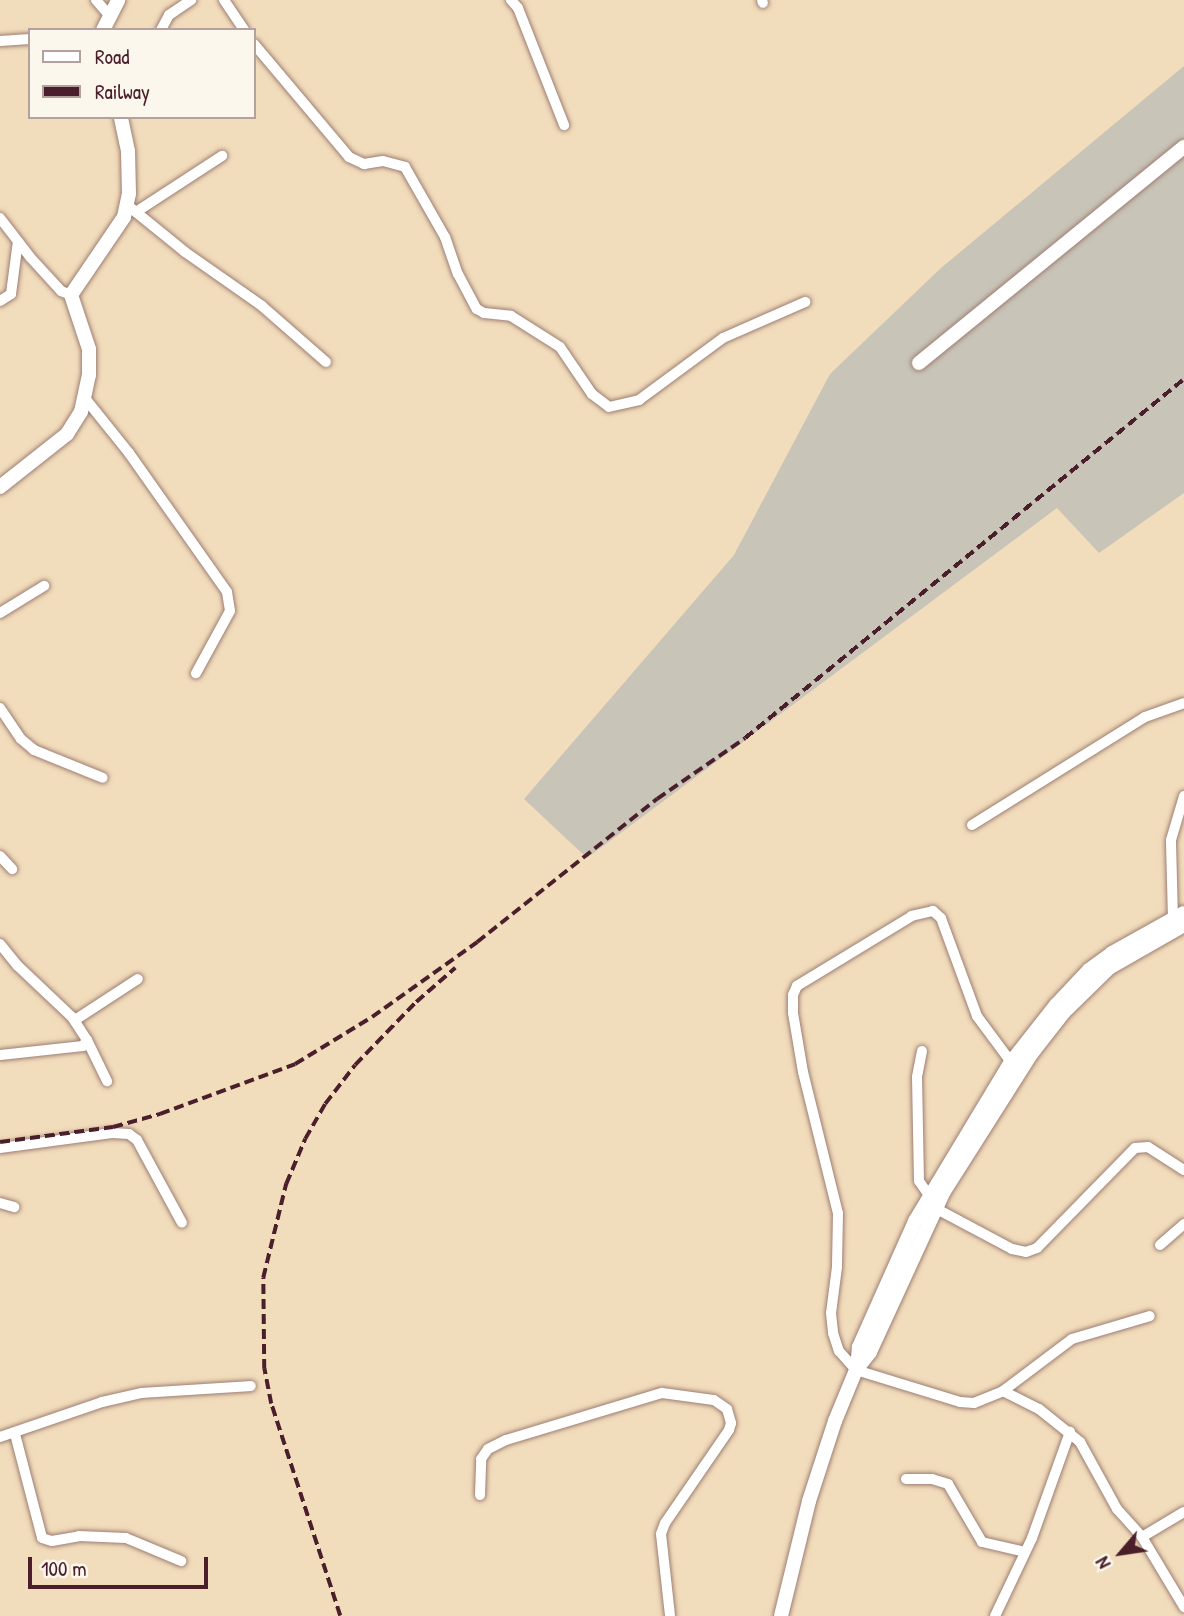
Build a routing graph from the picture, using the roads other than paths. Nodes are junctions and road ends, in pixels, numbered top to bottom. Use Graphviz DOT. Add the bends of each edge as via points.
graph roads {
  1 [pos="96,0"];
  2 [pos="118,0"];
  3 [pos="191,0"];
  4 [pos="224,0"];
  5 [pos="511,0"];
  6 [pos="110,16"];
  7 [pos="104,28"];
  8 [pos="163,28"];
  9 [pos="243,28"];
  10 [pos="28,39"];
  11 [pos="0,41"];
  12 [pos="256,46"];
  13 [pos="121,119"];
  14 [pos="564,125"];
  15 [pos="1184,147"];
  16 [pos="222,156"];
  17 [pos="131,208"];
  18 [pos="0,218"];
  19 [pos="18,241"];
  20 [pos="71,295"];
  21 [pos="0,301"];
  22 [pos="805,302"];
  23 [pos="326,362"];
  24 [pos="919,363"];
  25 [pos="85,397"];
  26 [pos="0,487"];
  27 [pos="44,586"];
  28 [pos="0,612"];
  29 [pos="196,673"];
  30 [pos="1184,703"];
  31 [pos="0,708"];
  32 [pos="103,778"];
  33 [pos="1184,796"];
  34 [pos="972,825"];
  35 [pos="0,856"];
  36 [pos="12,869"];
  37 [pos="1180,919"];
  38 [pos="0,944"];
  39 [pos="138,979"];
  40 [pos="75,1020"];
  41 [pos="87,1040"];
  42 [pos="1027,1050"];
  43 [pos="922,1051"];
  44 [pos="0,1055"];
  45 [pos="1011,1062"];
  46 [pos="107,1081"];
  47 [pos="0,1148"];
  48 [pos="1184,1170"];
  49 [pos="935,1196"];
  50 [pos="0,1203"];
  51 [pos="14,1207"];
  52 [pos="182,1223"];
  53 [pos="1184,1224"];
  54 [pos="1160,1245"];
  55 [pos="1150,1316"];
  56 [pos="856,1370"];
  57 [pos="251,1386"];
  58 [pos="1003,1391"];
  59 [pos="1070,1432"];
  60 [pos="15,1434"];
  61 [pos="0,1437"];
  62 [pos="906,1479"];
  63 [pos="480,1495"];
  64 [pos="1184,1512"];
  65 [pos="1142,1537"];
  66 [pos="1025,1552"];
  67 [pos="181,1561"];
  68 [pos="1184,1607"];
  69 [pos="670,1616"];
  70 [pos="780,1616"];
  71 [pos="995,1616"];
  1 -- 6 [label="street"];
  2 -- 6 [label="street"];
  3 -- 8 [label="street" via="169,15"];
  4 -- 9 [label="street"];
  5 -- 14 [label="street"];
  6 -- 7 [label="street"];
  10 -- 11 [label="street"];
  12 -- 22 [label="street" via="349,158 364,164 383,161 405,167 445,237 477,309 511,316 560,348 592,394 608,407 639,400 723,338"];
  13 -- 17 [label="street"];
  15 -- 24 [label="street"];
  16 -- 17 [label="street"];
  17 -- 20 [label="street"];
  17 -- 23 [label="street" via="262,306"];
  18 -- 19 [label="street"];
  19 -- 20 [label="street" via="61,290"];
  19 -- 21 [label="street" via="11,294"];
  20 -- 25 [label="street" via="89,349"];
  25 -- 26 [label="street" via="67,434"];
  25 -- 29 [label="street" via="228,592 230,611"];
  27 -- 28 [label="street"];
  30 -- 34 [label="street" via="1145,717"];
  31 -- 32 [label="street" via="34,750"];
  33 -- 37 [label="street" via="1171,840"];
  35 -- 36 [label="street"];
  37 -- 42 [label="street" via="1096,978"];
  38 -- 40 [label="street"];
  39 -- 40 [label="street"];
  40 -- 41 [label="street"];
  41 -- 44 [label="street" via="83,1046"];
  41 -- 46 [label="street"];
  42 -- 45 [label="street"];
  42 -- 49 [label="street"];
  43 -- 49 [label="street" via="917,1077 919,1181"];
  45 -- 49 [label="street"];
  45 -- 56 [label="street" via="977,1016 941,918 933,911 901,923 797,986 793,995 803,1072 838,1213 832,1333 839,1352"];
  47 -- 52 [label="street" via="129,1134 137,1140"];
  48 -- 49 [label="street" via="1148,1147 1135,1148 1037,1248 1026,1252 1012,1249"];
  49 -- 56 [label="street" via="870,1352"];
  50 -- 51 [label="street"];
  53 -- 54 [label="street"];
  55 -- 58 [label="street" via="1072,1339"];
  56 -- 58 [label="street" via="960,1402 986,1400"];
  56 -- 70 [label="street" via="823,1454"];
  57 -- 60 [label="street" via="142,1393 102,1402"];
  58 -- 59 [label="street"];
  59 -- 65 [label="street" via="1087,1452 1117,1509"];
  59 -- 66 [label="street"];
  60 -- 61 [label="street"];
  60 -- 67 [label="street" via="42,1538 126,1538"];
  62 -- 66 [label="street" via="948,1484 982,1542"];
  63 -- 69 [label="street" via="481,1459 488,1449 506,1440 663,1393 714,1400 727,1409 729,1430 661,1534"];
  64 -- 65 [label="street"];
  65 -- 68 [label="street"];
  66 -- 71 [label="street"];
}
